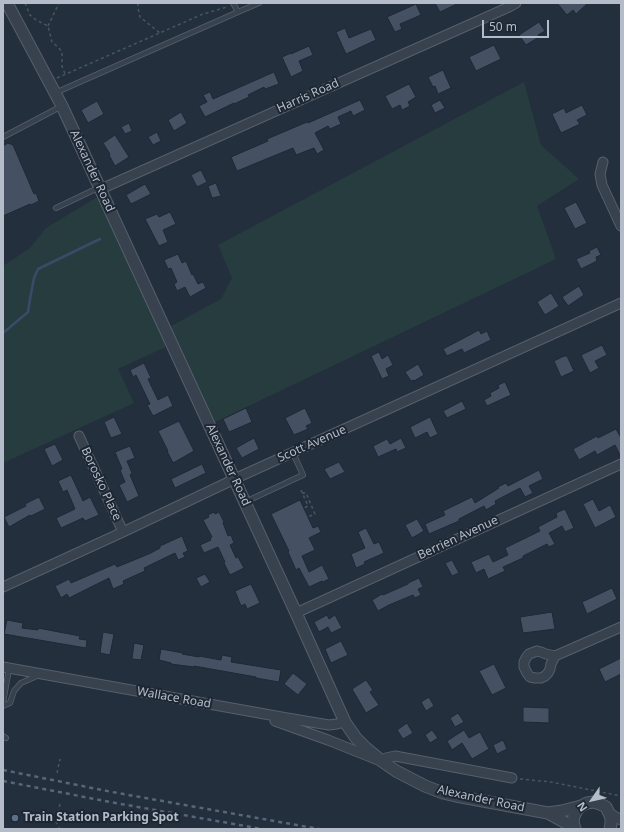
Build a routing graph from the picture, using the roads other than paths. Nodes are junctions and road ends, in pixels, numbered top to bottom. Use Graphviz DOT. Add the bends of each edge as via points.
graph roads {
  1 [pos="8,3"];
  2 [pos="259,3"];
  3 [pos="516,3"];
  4 [pos="234,4"];
  5 [pos="238,12"];
  6 [pos="55,93"];
  7 [pos="62,106"];
  8 [pos="3,138"];
  9 [pos="603,162"];
  10 [pos="100,188"];
  11 [pos="56,208"];
  12 [pos="621,226"];
  13 [pos="621,303"];
  14 [pos="79,436"];
  15 [pos="293,453"];
  16 [pos="621,464"];
  17 [pos="234,479"];
  18 [pos="245,502"];
  19 [pos="123,532"];
  20 [pos="3,587"];
  21 [pos="296,613"];
  22 [pos="621,627"];
  23 [pos="555,656"];
  24 [pos="6,668"];
  25 [pos="40,674"];
  26 [pos="3,705"];
  27 [pos="245,711"];
  28 [pos="345,722"];
  29 [pos="383,762"];
  30 [pos="512,778"];
  31 [pos="581,806"];
  32 [pos="548,813"];
  33 [pos="610,813"];
  34 [pos="621,820"];
  35 [pos="575,829"];
  36 [pos="610,829"];
  1 -- 6 [label="street, Alexander Road"];
  2 -- 5 [label="lane"];
  3 -- 10 [label="street, Harris Road"];
  4 -- 5 [label="lane"];
  5 -- 6 [label="lane"];
  6 -- 7 [label="street, Alexander Road"];
  7 -- 8 [label="lane"];
  7 -- 10 [label="street, Alexander Road"];
  9 -- 12 [label="street" via="600,174 602,185"];
  10 -- 11 [label="lane"];
  10 -- 17 [label="street, Alexander Road"];
  13 -- 15 [label="street, Scott Avenue"];
  14 -- 19 [label="street, Borosko Place"];
  15 -- 17 [label="street, Scott Avenue"];
  15 -- 18 [label="lane" via="302,475"];
  16 -- 21 [label="street, Berrien Avenue"];
  17 -- 18 [label="street, Alexander Road"];
  17 -- 19 [label="street, Scott Avenue"];
  18 -- 21 [label="street, Alexander Road"];
  19 -- 20 [label="street, Scott Avenue"];
  21 -- 28 [label="street, Alexander Road"];
  22 -- 23 [label="street"];
  24 -- 25 [label="street, Wallace Road"];
  24 -- 26 [label="lane"];
  25 -- 26 [label="lane" via="21,683 14,691 10,703"];
  25 -- 27 [label="street, Wallace Road"];
  27 -- 28 [label="street, Wallace Road" via="329,725"];
  27 -- 29 [label="street"];
  28 -- 29 [label="street, Alexander Road" via="363,746"];
  29 -- 30 [label="street" via="386,758 395,756"];
  29 -- 32 [label="street, Alexander Road" via="417,782 443,792"];
  31 -- 32 [label="street, Alexander Road"];
  31 -- 33 [label="street, Alexander Road" via="594,802 606,807"];
  31 -- 35 [label="street" via="574,816"];
  32 -- 35 [label="street, Alexander Road"];
  33 -- 34 [label="street"];
  33 -- 36 [label="street"];
}
